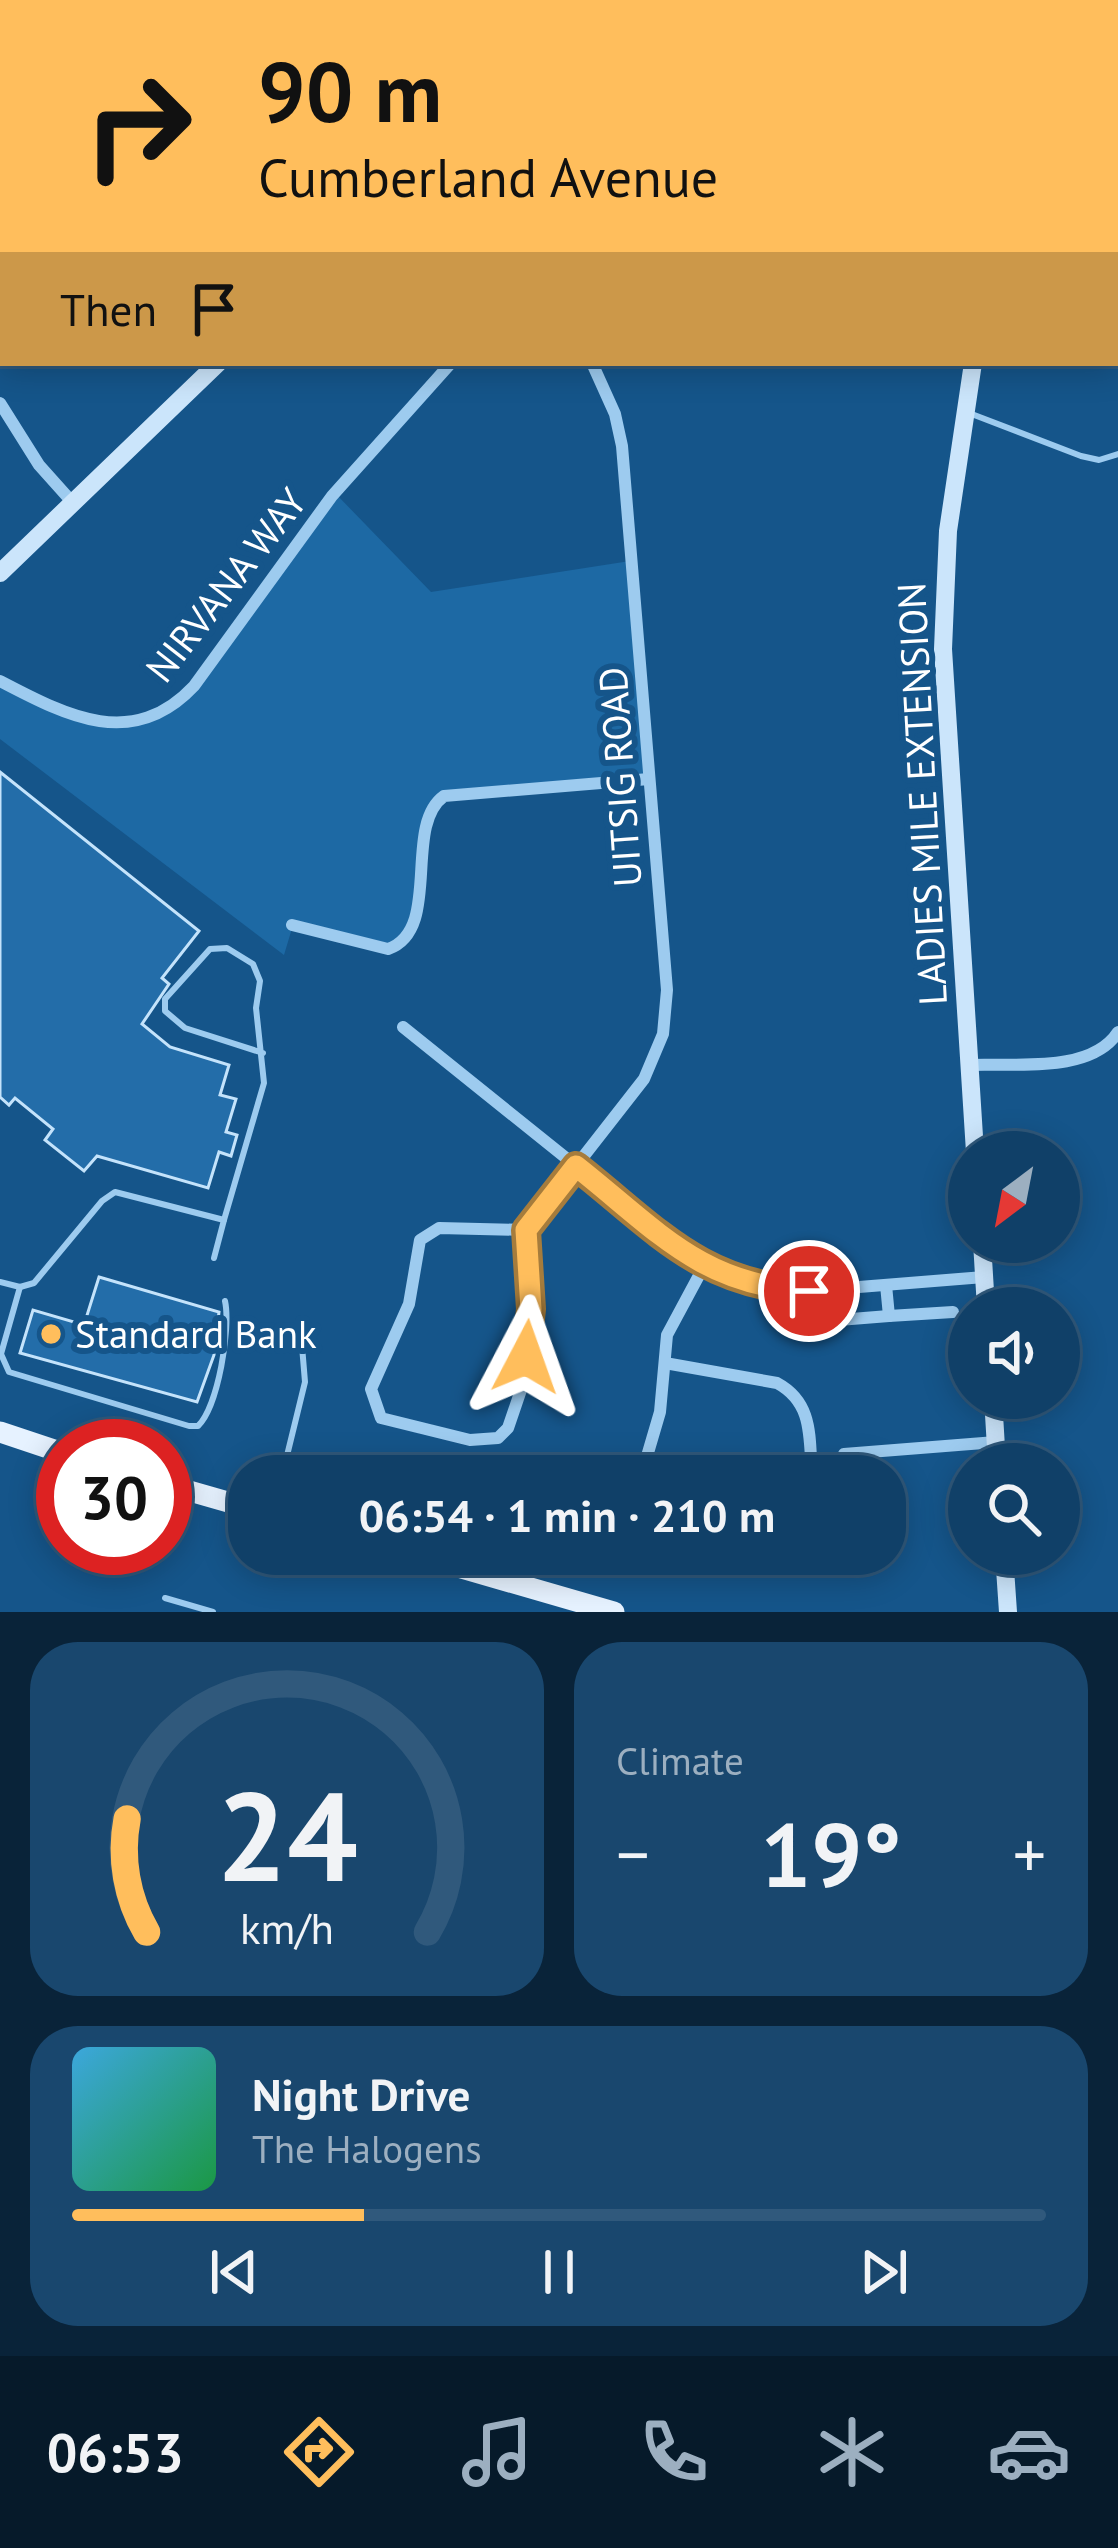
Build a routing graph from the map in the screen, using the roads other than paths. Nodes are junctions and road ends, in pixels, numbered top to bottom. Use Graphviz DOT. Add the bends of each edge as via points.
graph roads {
  1 [pos="215,366"];
  2 [pos="449,366"];
  3 [pos="593,366"];
  4 [pos="973,366"];
  5 [pos="0,403"];
  6 [pos="966,411"];
  7 [pos="1118,454"];
  8 [pos="73,503"];
  9 [pos="0,573"];
  10 [pos="0,682"];
  11 [pos="649,779"];
  12 [pos="292,925"];
  13 [pos="403,1027"];
  14 [pos="1118,1032"];
  15 [pos="262,1053"];
  16 [pos="968,1066"];
  17 [pos="973,1131"];
  18 [pos="576,1166"];
  19 [pos="224,1220"];
  20 [pos="526,1230"];
  21 [pos="214,1258"];
  22 [pos="983,1263"];
  23 [pos="703,1268"];
  24 [pos="984,1277"];
  25 [pos="0,1282"];
  26 [pos="886,1285"];
  27 [pos="20,1287"];
  28 [pos="985,1287"];
  29 [pos="225,1301"];
  30 [pos="948,1312"];
  31 [pos="889,1316"];
  32 [pos="826,1321"];
  33 [pos="302,1346"];
  34 [pos="665,1364"];
  35 [pos="994,1419"];
  36 [pos="0,1432"];
  37 [pos="996,1442"];
  38 [pos="36,1444"];
  39 [pos="844,1454"];
  40 [pos="287,1455"];
  41 [pos="647,1455"];
  42 [pos="811,1455"];
  43 [pos="192,1492"];
  44 [pos="228,1502"];
  45 [pos="486,1575"];
  46 [pos="1005,1575"];
  47 [pos="165,1598"];
  48 [pos="213,1612"];
  49 [pos="614,1612"];
  50 [pos="1008,1612"];
  1 -- 8 [label="main road"];
  2 -- 10 [label="street, NIRVANA WAY" via="332,496 194,686 167,711 139,722 102,721 45,706"];
  3 -- 11 [label="street, UITSIG ROAD" via="622,446"];
  4 -- 6 [label="main road, LADIES MILE EXTENSION"];
  5 -- 8 [label="street"];
  6 -- 7 [label="lane" via="1081,455"];
  6 -- 16 [label="main road, LADIES MILE EXTENSION" via="948,531 943,649"];
  8 -- 9 [label="main road"];
  11 -- 12 [label="street" via="444,796 429,814 415,919 399,945"];
  11 -- 18 [label="street, UITSIG ROAD" via="667,1013 644,1079"];
  13 -- 18 [label="street"];
  14 -- 16 [label="street" via="1084,1058"];
  15 -- 15 [label="lane" via="185,1028 165,1011 165,999 210,949 227,948 259,972"];
  15 -- 19 [label="lane" via="264,1083"];
  16 -- 17 [label="main road, LADIES MILE EXTENSION"];
  18 -- 20 [label="street, UITSIG ROAD"];
  18 -- 23 [label="street"];
  19 -- 21 [label="lane"];
  19 -- 27 [label="lane" via="116,1192 34,1283"];
  20 -- 20 [label="street" via="530,1330 508,1427 498,1438 470,1440 380,1418 370,1389 410,1304 420,1240 440,1228"];
  22 -- 24 [label="main road"];
  23 -- 26 [label="street" via="770,1289"];
  23 -- 34 [label="street" via="672,1322"];
  24 -- 26 [label="street"];
  24 -- 28 [label="main road"];
  25 -- 27 [label="lane"];
  26 -- 31 [label="street"];
  27 -- 29 [label="lane" via="1,1354 8,1372 190,1426 209,1410 230,1320"];
  30 -- 31 [label="street"];
  31 -- 32 [label="street"];
  33 -- 40 [label="lane" via="305,1382"];
  34 -- 41 [label="street"];
  34 -- 42 [label="street" via="792,1391 808,1415"];
  35 -- 37 [label="main road"];
  36 -- 38 [label="main road"];
  37 -- 39 [label="street"];
  43 -- 44 [label="main road"];
  45 -- 49 [label="main road"];
  46 -- 50 [label="main road"];
  47 -- 48 [label="lane"];
}
